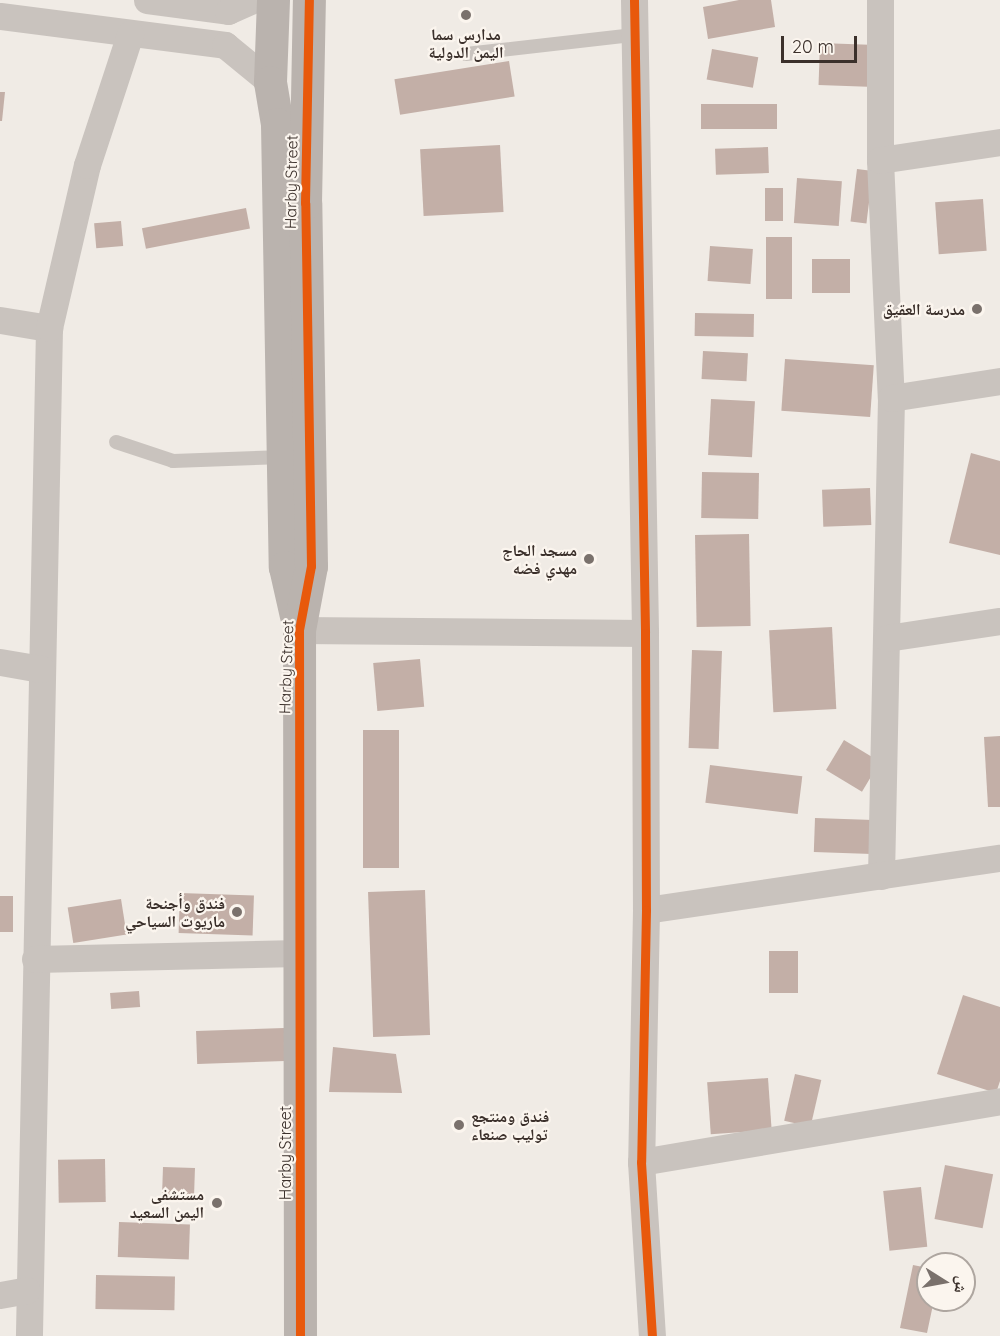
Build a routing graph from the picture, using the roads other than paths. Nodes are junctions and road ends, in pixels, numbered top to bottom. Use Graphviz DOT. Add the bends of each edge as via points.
graph roads {
  1 [pos="147,0"];
  2 [pos="253,0"];
  3 [pos="273,0"];
  4 [pos="309,0"];
  5 [pos="634,0"];
  6 [pos="880,0"];
  7 [pos="228,11"];
  8 [pos="0,16"];
  9 [pos="130,34"];
  10 [pos="634,35"];
  11 [pos="225,45"];
  12 [pos="466,54"];
  13 [pos="270,82"];
  14 [pos="1000,142"];
  15 [pos="880,160"];
  16 [pos="0,320"];
  17 [pos="49,328"];
  18 [pos="1000,381"];
  19 [pos="891,398"];
  20 [pos="116,442"];
  21 [pos="284,457"];
  22 [pos="1000,621"];
  23 [pos="299,630"];
  24 [pos="645,633"];
  25 [pos="887,638"];
  26 [pos="0,662"];
  27 [pos="41,669"];
  28 [pos="1000,858"];
  29 [pos="881,876"];
  30 [pos="646,910"];
  31 [pos="299,953"];
  32 [pos="35,959"];
  33 [pos="1000,1101"];
  34 [pos="641,1162"];
  35 [pos="27,1290"];
  36 [pos="0,1295"];
  37 [pos="30,1336"];
  38 [pos="300,1336"];
  39 [pos="652,1336"];
  1 -- 7 [label="street"];
  2 -- 7 [label="street"];
  3 -- 13 [label="street, Harby Street"];
  4 -- 23 [label="street, Harby Street" via="305,203 312,566"];
  5 -- 10 [label="street"];
  6 -- 15 [label="street"];
  7 -- 11 [label="street" via="234,23 232,41"];
  8 -- 9 [label="street"];
  9 -- 11 [label="street"];
  9 -- 17 [label="street" via="87,165"];
  10 -- 12 [label="lane"];
  10 -- 24 [label="street"];
  11 -- 13 [label="street"];
  13 -- 21 [label="street, Harby Street" via="277,124"];
  14 -- 15 [label="street"];
  15 -- 19 [label="street"];
  16 -- 17 [label="street"];
  17 -- 27 [label="street"];
  18 -- 19 [label="street"];
  19 -- 25 [label="street"];
  20 -- 21 [label="lane" via="173,461"];
  21 -- 23 [label="street, Harby Street" via="285,567"];
  22 -- 25 [label="street"];
  23 -- 24 [label="street"];
  23 -- 31 [label="street, Harby Street"];
  24 -- 30 [label="street"];
  25 -- 29 [label="street"];
  26 -- 27 [label="street"];
  27 -- 32 [label="street"];
  28 -- 29 [label="street"];
  29 -- 30 [label="street"];
  30 -- 34 [label="street"];
  31 -- 32 [label="street"];
  31 -- 38 [label="street, Harby Street"];
  32 -- 35 [label="street"];
  33 -- 34 [label="street"];
  34 -- 39 [label="street"];
  35 -- 36 [label="street"];
  35 -- 37 [label="street"];
}
